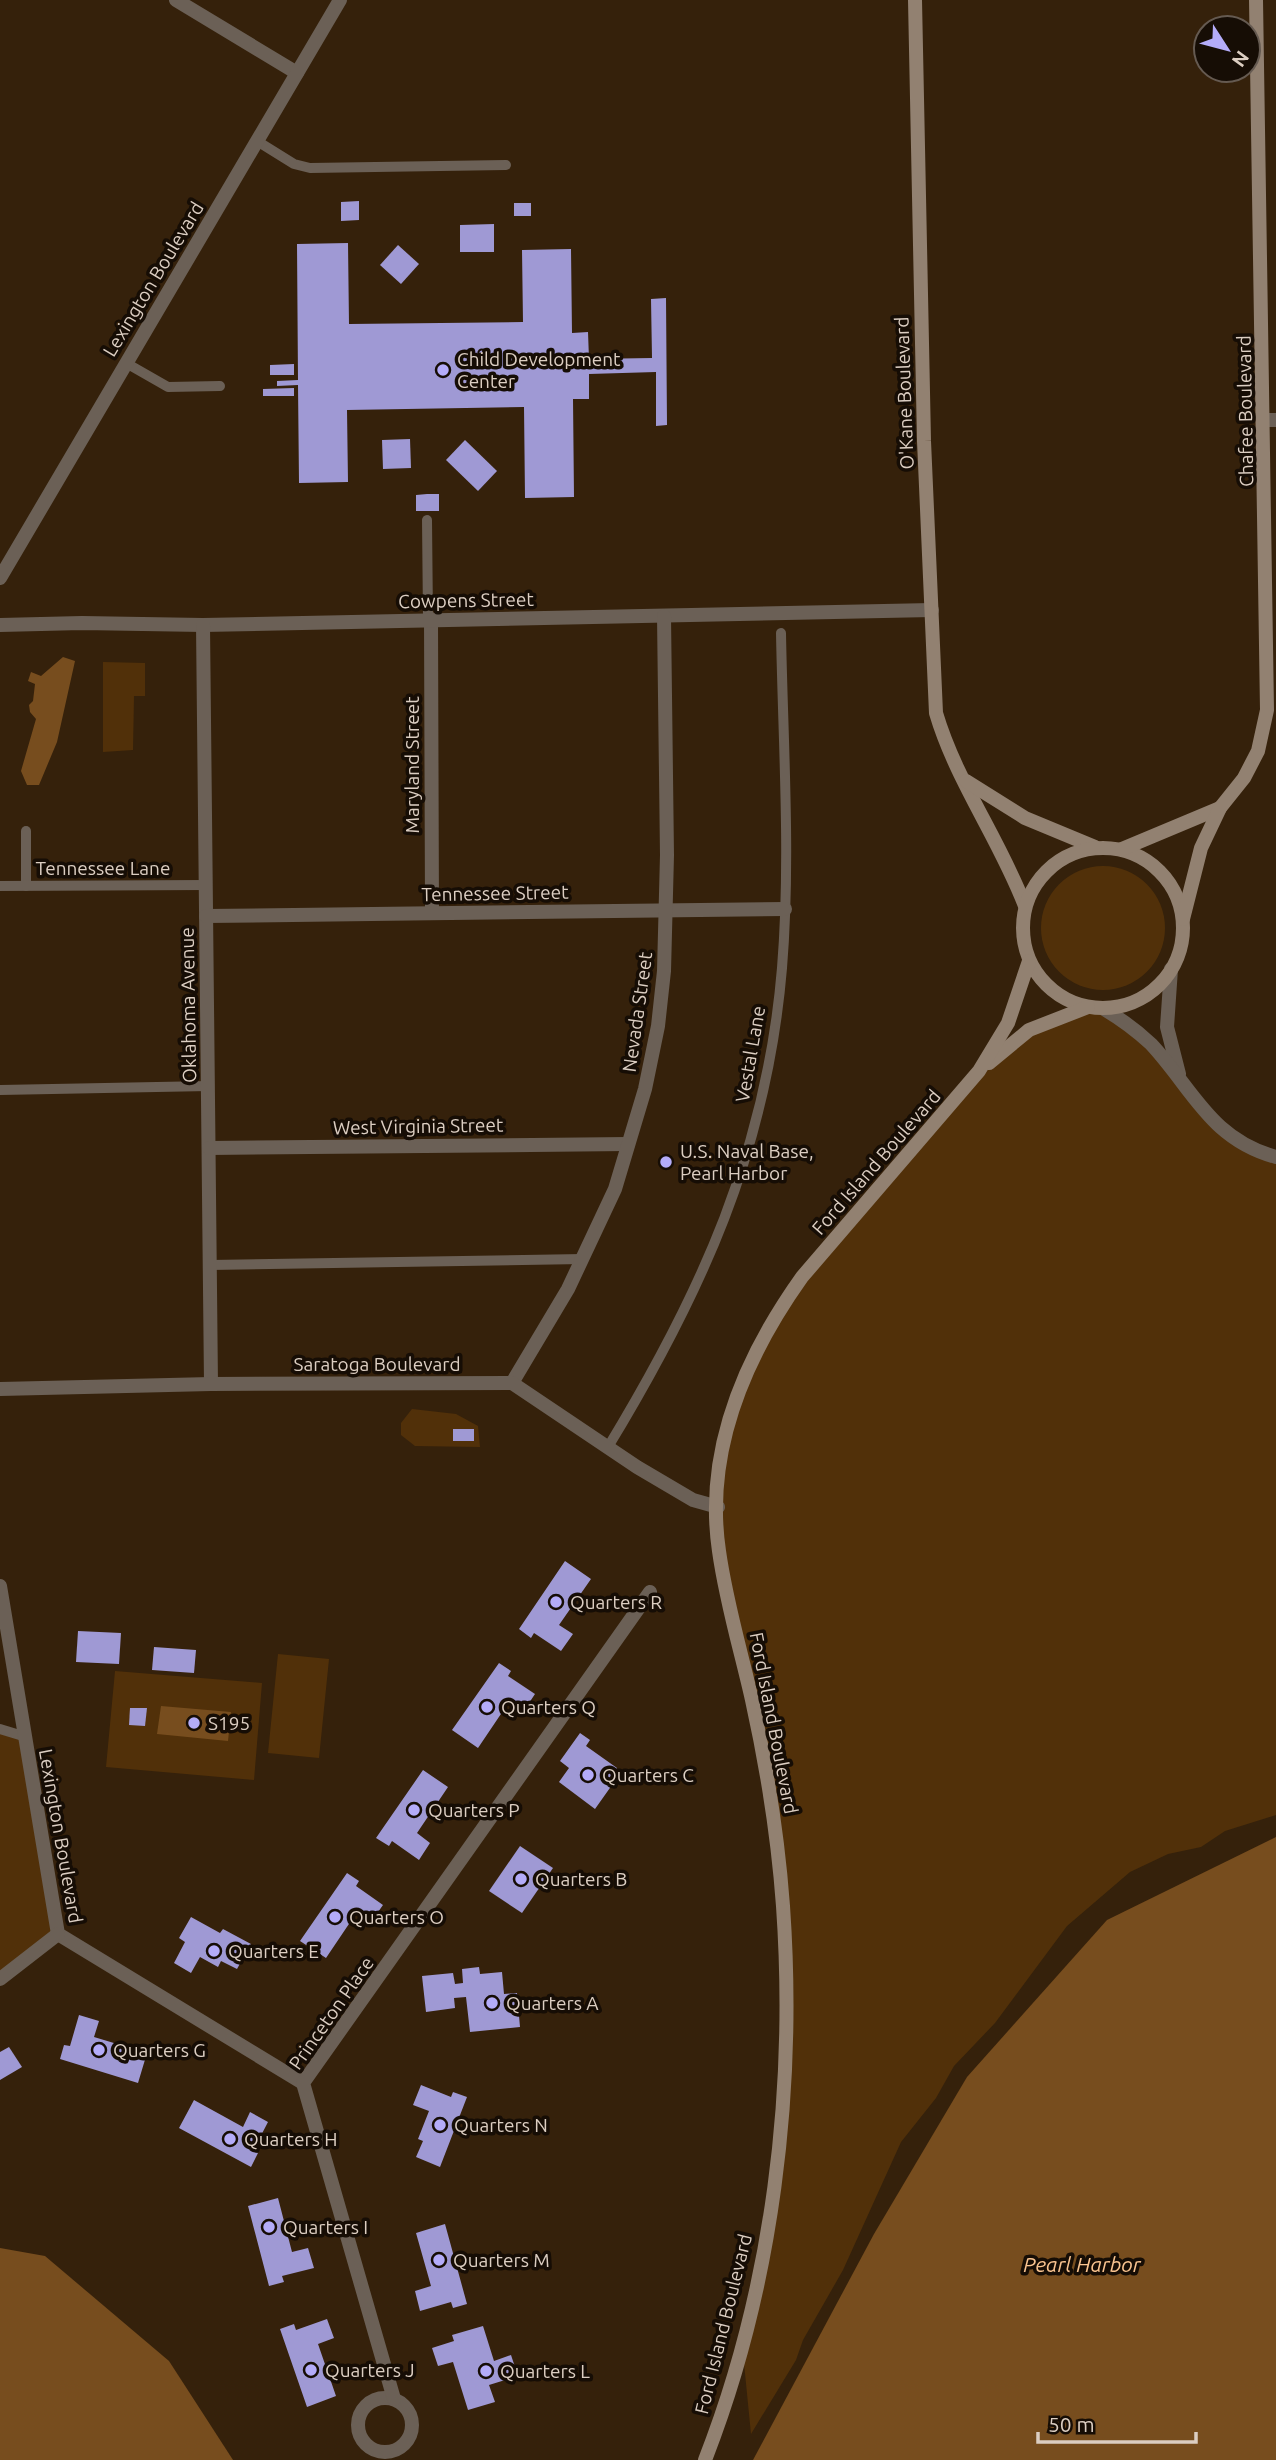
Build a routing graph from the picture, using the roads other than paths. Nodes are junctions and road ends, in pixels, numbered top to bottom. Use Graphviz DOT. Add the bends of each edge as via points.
graph roads {
  1 [pos="176,0"];
  2 [pos="340,0"];
  3 [pos="915,0"];
  4 [pos="1256,0"];
  5 [pos="297,73"];
  6 [pos="257,141"];
  7 [pos="506,165"];
  8 [pos="126,363"];
  9 [pos="220,386"];
  10 [pos="1270,420"];
  11 [pos="427,520"];
  12 [pos="0,579"];
  13 [pos="932,610"];
  14 [pos="664,616"];
  15 [pos="429,619"];
  16 [pos="0,625"];
  17 [pos="203,625"];
  18 [pos="781,634"];
  19 [pos="962,779"];
  20 [pos="1220,808"];
  21 [pos="26,831"];
  22 [pos="1094,847"];
  23 [pos="1122,849"];
  24 [pos="206,885"];
  25 [pos="0,886"];
  26 [pos="26,886"];
  27 [pos="1025,906"];
  28 [pos="785,908"];
  29 [pos="666,910"];
  30 [pos="432,912"];
  31 [pos="206,916"];
  32 [pos="1183,919"];
  33 [pos="1029,961"];
  34 [pos="1171,969"];
  35 [pos="1088,1007"];
  36 [pos="1104,1009"];
  37 [pos="979,1071"];
  38 [pos="1181,1083"];
  39 [pos="209,1086"];
  40 [pos="0,1090"];
  41 [pos="628,1144"];
  42 [pos="209,1148"];
  43 [pos="1276,1157"];
  44 [pos="583,1259"];
  45 [pos="210,1265"];
  46 [pos="512,1383"];
  47 [pos="211,1384"];
  48 [pos="0,1389"];
  49 [pos="608,1447"];
  50 [pos="718,1507"];
  51 [pos="0,1586"];
  52 [pos="650,1592"];
  53 [pos="0,1729"];
  54 [pos="23,1736"];
  55 [pos="58,1934"];
  56 [pos="0,1979"];
  57 [pos="303,2083"];
  58 [pos="394,2399"];
  59 [pos="705,2460"];
  1 -- 5 [label="street"];
  2 -- 5 [label="street, Lexington Boulevard"];
  3 -- 13 [label="street, O'Kane Boulevard"];
  4 -- 10 [label="street, Chafee Boulevard"];
  5 -- 6 [label="street, Lexington Boulevard"];
  6 -- 7 [label="lane" via="310,168"];
  6 -- 8 [label="street, Lexington Boulevard"];
  8 -- 9 [label="lane" via="168,387"];
  8 -- 12 [label="street, Lexington Boulevard"];
  10 -- 20 [label="street, Chafee Boulevard" via="1267,710 1244,779"];
  11 -- 15 [label="lane"];
  13 -- 14 [label="street, Cowpens Street"];
  13 -- 19 [label="street, O'Kane Boulevard" via="936,713"];
  14 -- 15 [label="street, Cowpens Street"];
  14 -- 29 [label="street, Nevada Street"];
  15 -- 17 [label="street, Cowpens Street"];
  15 -- 30 [label="street, Maryland Street"];
  16 -- 17 [label="street, Cowpens Street"];
  17 -- 24 [label="street, Oklahoma Avenue"];
  18 -- 28 [label="lane, Vestal Lane"];
  19 -- 22 [label="street, O'Kane Boulevard" via="995,802"];
  19 -- 27 [label="street, O'Kane Boulevard"];
  20 -- 23 [label="street, Chafee Boulevard"];
  20 -- 32 [label="street, Chafee Boulevard" via="1201,848"];
  21 -- 26 [label="lane"];
  22 -- 23 [label="street"];
  22 -- 27 [label="street" via="1071,853 1051,866 1035,884"];
  23 -- 32 [label="street" via="1163,874 1177,895"];
  24 -- 26 [label="lane, Tennessee Lane"];
  24 -- 31 [label="street, Oklahoma Avenue"];
  25 -- 26 [label="lane, Tennessee Lane"];
  27 -- 33 [label="street" via="1022,934"];
  28 -- 29 [label="street, Tennessee Street"];
  28 -- 49 [label="lane, Vestal Lane" via="773,1031 756,1123 732,1198 688,1307"];
  29 -- 30 [label="street, Tennessee Street"];
  29 -- 41 [label="street, Nevada Street" via="658,1026"];
  30 -- 31 [label="street, Tennessee Street"];
  31 -- 39 [label="street, Oklahoma Avenue"];
  32 -- 34 [label="street" via="1183,937"];
  33 -- 35 [label="street" via="1043,983 1063,999"];
  33 -- 37 [label="street, Ford Island Boulevard" via="1008,1023"];
  34 -- 36 [label="street" via="1143,997"];
  34 -- 38 [label="street" via="1167,1027"];
  35 -- 36 [label="street"];
  35 -- 37 [label="street, Ford Island Boulevard" via="1029,1030"];
  36 -- 38 [label="street" via="1131,1025"];
  37 -- 50 [label="street, Ford Island Boulevard" via="802,1277 764,1332 743,1376 725,1432"];
  38 -- 43 [label="street" via="1212,1121 1240,1143"];
  39 -- 40 [label="lane"];
  39 -- 42 [label="street, Oklahoma Avenue"];
  41 -- 42 [label="street, West Virginia Street"];
  41 -- 44 [label="street, Nevada Street" via="615,1189"];
  42 -- 45 [label="street, Oklahoma Avenue"];
  44 -- 45 [label="lane"];
  44 -- 46 [label="street, Nevada Street"];
  45 -- 47 [label="street, Oklahoma Avenue"];
  46 -- 47 [label="street, Saratoga Boulevard"];
  46 -- 49 [label="street"];
  47 -- 48 [label="street, Saratoga Boulevard"];
  49 -- 50 [label="street" via="693,1500"];
  50 -- 59 [label="street, Ford Island Boulevard" via="718,1547 773,1805 787,1981 784,2074 768,2220 742,2346"];
  51 -- 54 [label="street, Lexington Boulevard"];
  52 -- 57 [label="street, Princeton Place"];
  53 -- 54 [label="lane"];
  54 -- 55 [label="street, Lexington Boulevard"];
  55 -- 56 [label="street"];
  55 -- 57 [label="street, Lexington Boulevard"];
  57 -- 58 [label="street, Princeton Place"];
}
